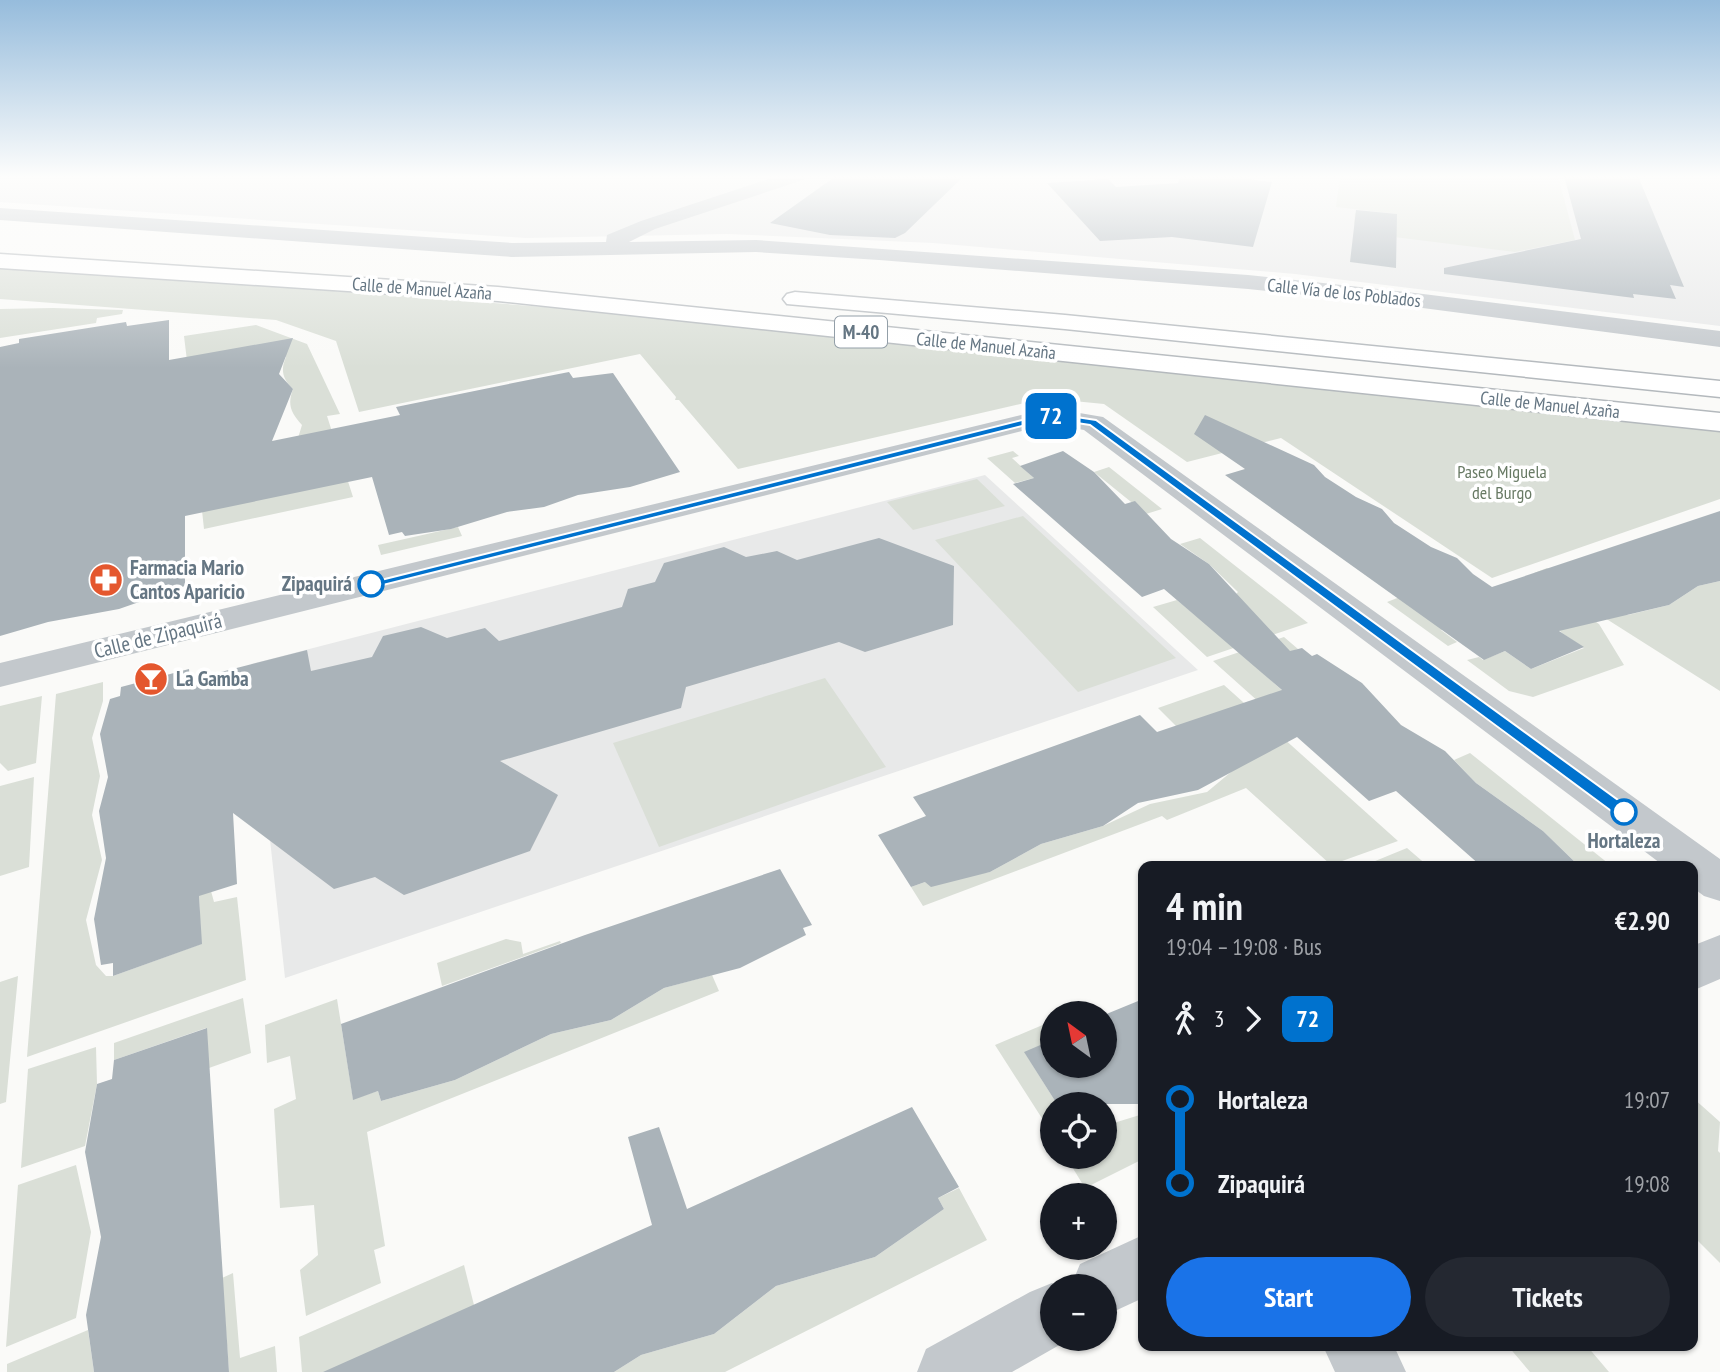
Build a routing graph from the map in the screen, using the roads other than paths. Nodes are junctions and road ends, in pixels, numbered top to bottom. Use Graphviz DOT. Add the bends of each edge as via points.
graph roads {
  1 [pos="54,240"];
  2 [pos="370,240"];
  3 [pos="613,240"];
  4 [pos="590,250"];
  5 [pos="0,261"];
  6 [pos="666,288"];
  7 [pos="776,298"];
  8 [pos="1720,339"];
  9 [pos="1720,389"];
  10 [pos="1720,422"];
  11 [pos="0,675"];
  12 [pos="1690,861"];
  13 [pos="1698,867"];
  14 [pos="1720,883"];
  15 [pos="1720,955"];
  16 [pos="1698,967"];
  17 [pos="1138,1268"];
  18 [pos="1117,1278"];
  19 [pos="1040,1321"];
  20 [pos="1358,1351"];
  21 [pos="949,1372"];
  22 [pos="1374,1372"];
  1 -- 6 [label="highway, Calle de Manuel Azaña"];
  2 -- 4 [label="street, Calle Vía de los Poblados" via="512,250"];
  3 -- 4 [label="street, Calle Vía de los Poblados"];
  4 -- 8 [label="street, Calle Vía de los Poblados" via="756,246 1017,263 1415,300"];
  5 -- 10 [label="highway, Calle de Manuel Azaña / M-40" via="498,294"];
  7 -- 9 [label="highway, Calle de Manuel Azaña / M-40" via="1065,322"];
  11 -- 12 [label="street, Calle de Zipaquirá" via="1050,416 1093,423"];
  13 -- 14 [label="street, Calle de Zipaquirá"];
  15 -- 16 [label="street"];
  17 -- 18 [label="street"];
  19 -- 21 [label="street"];
  20 -- 22 [label="street"];
}
